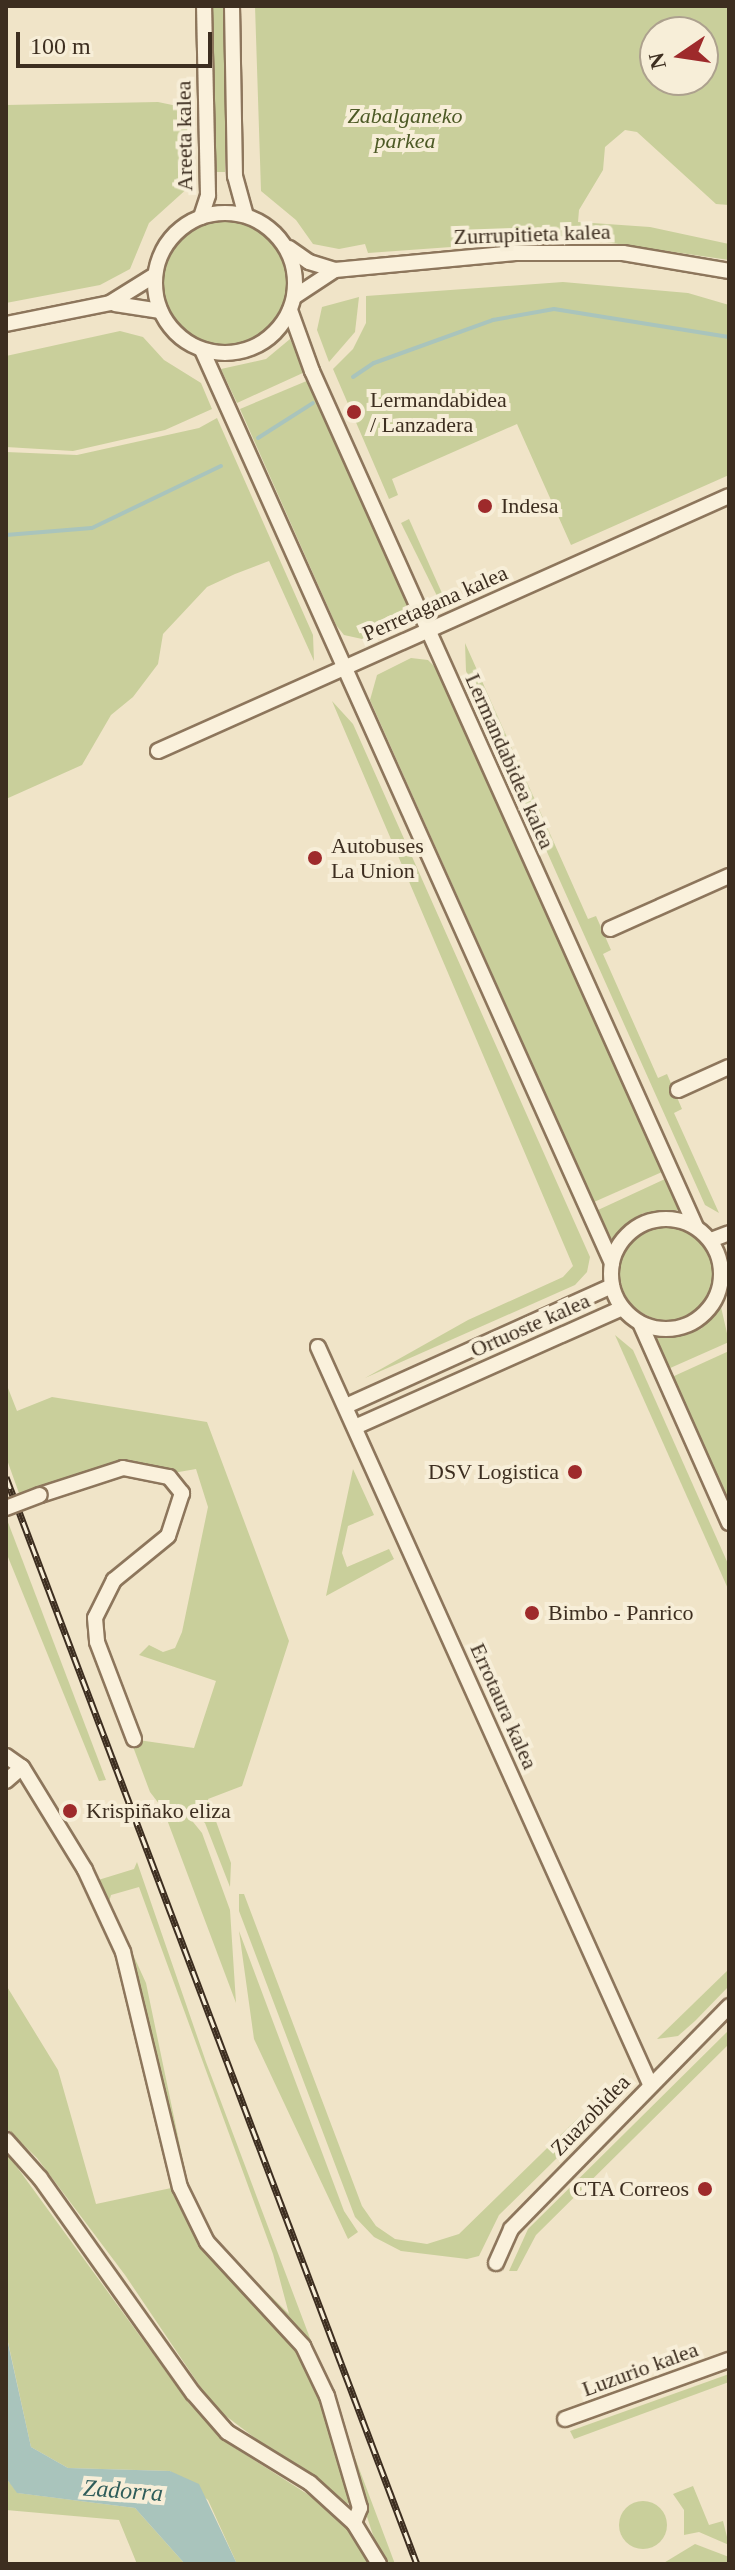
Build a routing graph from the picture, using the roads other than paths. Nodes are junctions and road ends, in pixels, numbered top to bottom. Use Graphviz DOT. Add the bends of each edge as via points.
graph roads {
  1 [pos="204,6"];
  2 [pos="232,6"];
  3 [pos="246,216"];
  4 [pos="201,217"];
  5 [pos="284,245"];
  6 [pos="335,270"];
  7 [pos="729,271"];
  8 [pos="155,275"];
  9 [pos="110,303"];
  10 [pos="292,304"];
  11 [pos="160,311"];
  12 [pos="6,324"];
  13 [pos="202,350"];
  14 [pos="729,496"];
  15 [pos="428,630"];
  16 [pos="347,667"];
  17 [pos="158,751"];
  18 [pos="729,876"];
  19 [pos="610,929"];
  20 [pos="729,1067"];
  21 [pos="678,1090"];
  22 [pos="696,1227"];
  23 [pos="729,1233"];
  24 [pos="711,1240"];
  25 [pos="725,1261"];
  26 [pos="612,1263"];
  27 [pos="612,1286"];
  28 [pos="720,1288"];
  29 [pos="729,1306"];
  30 [pos="622,1308"];
  31 [pos="640,1323"];
  32 [pos="318,1347"];
  33 [pos="446,1361"];
  34 [pos="455,1382"];
  35 [pos="346,1406"];
  36 [pos="355,1427"];
  37 [pos="6,1508"];
  38 [pos="729,1523"];
  39 [pos="134,1739"];
  40 [pos="6,1756"];
  41 [pos="22,1767"];
  42 [pos="6,1781"];
  43 [pos="729,2006"];
  44 [pos="650,2084"];
  45 [pos="6,2140"];
  46 [pos="496,2263"];
  47 [pos="729,2360"];
  48 [pos="565,2419"];
  49 [pos="354,2523"];
  50 [pos="379,2564"];
  1 -- 4 [label="street, Areeta kalea" via="208,195"];
  2 -- 3 [label="street" via="235,176"];
  3 -- 4 [label="street"];
  3 -- 5 [label="street"];
  4 -- 8 [label="street" via="165,246"];
  5 -- 6 [label="street, Zurrupitieta kalea" via="309,262"];
  5 -- 10 [label="street" via="294,270"];
  6 -- 7 [label="street, Zurrupitieta kalea" via="573,250 675,259"];
  6 -- 10 [label="street, Zurrupitieta kalea"];
  8 -- 9 [label="street"];
  8 -- 11 [label="street"];
  9 -- 11 [label="street"];
  9 -- 12 [label="street"];
  10 -- 13 [label="street" via="276,332 254,348 229,354"];
  10 -- 15 [label="street, Lermandabidea kalea" via="312,371"];
  11 -- 13 [label="street" via="170,328"];
  13 -- 16 [label="street"];
  14 -- 15 [label="street, Perretagana kalea"];
  15 -- 16 [label="street, Perretagana kalea"];
  15 -- 22 [label="street, Lermandabidea kalea"];
  16 -- 17 [label="street, Perretagana kalea"];
  16 -- 26 [label="street"];
  18 -- 19 [label="street"];
  20 -- 21 [label="street"];
  22 -- 24 [label="street"];
  22 -- 26 [label="street" via="671,1218 644,1223 623,1239"];
  23 -- 24 [label="street"];
  24 -- 25 [label="street"];
  25 -- 28 [label="street"];
  26 -- 27 [label="street"];
  27 -- 30 [label="street"];
  27 -- 33 [label="street, Ortuoste kalea"];
  28 -- 29 [label="street"];
  28 -- 31 [label="street" via="714,1303 689,1325 673,1330"];
  30 -- 31 [label="street"];
  30 -- 34 [label="street, Ortuoste kalea"];
  31 -- 38 [label="street"];
  32 -- 35 [label="street, Errotaura kalea"];
  33 -- 34 [label="street, Ortuoste kalea"];
  33 -- 35 [label="street, Ortuoste kalea"];
  34 -- 36 [label="street, Ortuoste kalea"];
  35 -- 36 [label="street, Errotaura kalea"];
  36 -- 44 [label="street, Errotaura kalea"];
  37 -- 39 [label="street, bridge" via="123,1468 169,1477 182,1493 168,1536 140,1564 114,1580 95,1618 97,1642"];
  40 -- 41 [label="street"];
  41 -- 42 [label="street"];
  41 -- 49 [label="street" via="85,1870 123,1952 180,2187 207,2242 303,2346 327,2396 360,2508"];
  43 -- 44 [label="street, Zuazobidea"];
  44 -- 46 [label="street, Zuazobidea" via="511,2229"];
  45 -- 49 [label="street" via="40,2178 193,2393 227,2432 310,2483"];
  47 -- 48 [label="street, Luzurio kalea"];
  49 -- 50 [label="street"];
}
